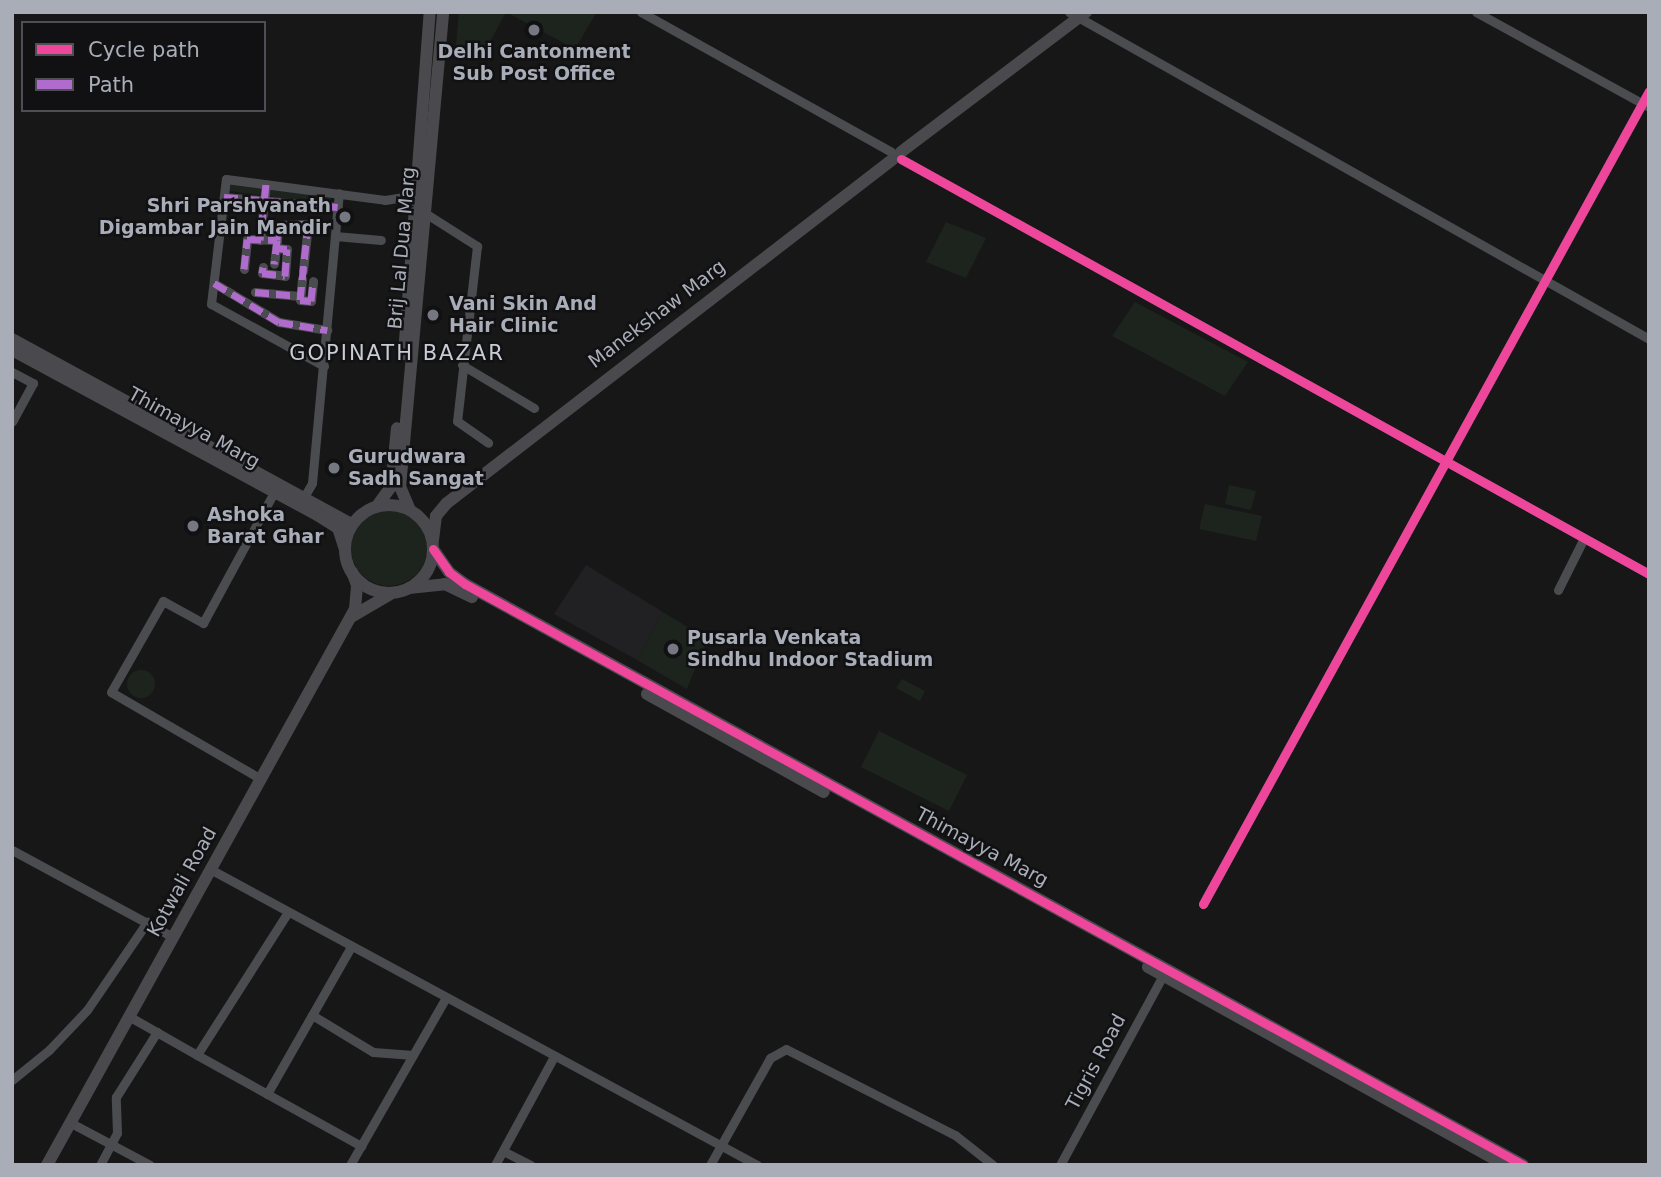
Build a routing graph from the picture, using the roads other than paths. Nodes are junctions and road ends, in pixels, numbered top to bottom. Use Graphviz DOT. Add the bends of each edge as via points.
graph roads {
  1 [pos="430,12"];
  2 [pos="443,12"];
  3 [pos="641,12"];
  4 [pos="1476,12"];
  5 [pos="1078,14"];
  6 [pos="1649,91"];
  7 [pos="1646,105"];
  8 [pos="897,155"];
  9 [pos="266,184"];
  10 [pos="416,187"];
  11 [pos="339,193"];
  12 [pos="224,197"];
  13 [pos="264,201"];
  14 [pos="338,207"];
  15 [pos="425,213"];
  16 [pos="335,236"];
  17 [pos="260,240"];
  18 [pos="381,240"];
  19 [pos="276,244"];
  20 [pos="274,264"];
  21 [pos="263,267"];
  22 [pos="244,269"];
  23 [pos="1545,279"];
  24 [pos="313,281"];
  25 [pos="214,283"];
  26 [pos="255,292"];
  27 [pos="300,301"];
  28 [pos="327,330"];
  29 [pos="12,339"];
  30 [pos="1649,339"];
  31 [pos="12,350"];
  32 [pos="42,361"];
  33 [pos="462,365"];
  34 [pos="324,366"];
  35 [pos="12,372"];
  36 [pos="534,408"];
  37 [pos="12,422"];
  38 [pos="488,443"];
  39 [pos="1445,459"];
  40 [pos="395,487"];
  41 [pos="274,492"];
  42 [pos="304,497"];
  43 [pos="447,503"];
  44 [pos="377,506"];
  45 [pos="413,512"];
  46 [pos="352,524"];
  47 [pos="1584,538"];
  48 [pos="433,544"];
  49 [pos="345,550"];
  50 [pos="352,572"];
  51 [pos="1649,574"];
  52 [pos="405,590"];
  53 [pos="1559,590"];
  54 [pos="350,617"];
  55 [pos="261,779"];
  56 [pos="814,782"];
  57 [pos="12,850"];
  58 [pos="210,869"];
  59 [pos="1203,904"];
  60 [pos="288,912"];
  61 [pos="147,922"];
  62 [pos="173,937"];
  63 [pos="351,947"];
  64 [pos="1163,975"];
  65 [pos="446,999"];
  66 [pos="312,1015"];
  67 [pos="132,1018"];
  68 [pos="157,1032"];
  69 [pos="197,1055"];
  70 [pos="413,1055"];
  71 [pos="553,1058"];
  72 [pos="12,1080"];
  73 [pos="267,1094"];
  74 [pos="71,1123"];
  75 [pos="113,1144"];
  76 [pos="360,1146"];
  77 [pos="720,1146"];
  78 [pos="503,1151"];
  79 [pos="353,1163"];
  80 [pos="47,1165"];
  81 [pos="100,1165"];
  82 [pos="150,1165"];
  83 [pos="495,1165"];
  84 [pos="530,1165"];
  85 [pos="710,1165"];
  86 [pos="757,1165"];
  87 [pos="993,1165"];
  88 [pos="1060,1165"];
  89 [pos="1504,1165"];
  90 [pos="1523,1165"];
  1 -- 10 [label="street, Brij Lal Dua Marg"];
  2 -- 15 [label="street, Brij Lal Dua Marg"];
  3 -- 8 [label="street"];
  4 -- 7 [label="street"];
  5 -- 8 [label="street, Manekshaw Marg"];
  5 -- 23 [label="street"];
  6 -- 7 [label="street"];
  7 -- 23 [label="street"];
  8 -- 39 [label="street" via="1255,358"];
  8 -- 43 [label="street, Manekshaw Marg"];
  9 -- 11 [label="street"];
  9 -- 12 [label="street" via="226,179"];
  9 -- 13 [label="street"];
  10 -- 11 [label="street" via="404,197 385,200"];
  10 -- 40 [label="street, Brij Lal Dua Marg"];
  11 -- 14 [label="street"];
  12 -- 13 [label="street"];
  12 -- 25 [label="street"];
  13 -- 14 [label="street"];
  13 -- 17 [label="street"];
  14 -- 16 [label="street"];
  15 -- 33 [label="street" via="477,246"];
  15 -- 40 [label="street, Brij Lal Dua Marg"];
  16 -- 18 [label="street"];
  16 -- 28 [label="street"];
  17 -- 19 [label="street"];
  17 -- 22 [label="street" via="247,239"];
  19 -- 20 [label="street"];
  19 -- 21 [label="street" via="287,249 285,276 262,273"];
  19 -- 27 [label="street" via="278,225 307,224"];
  23 -- 30 [label="street"];
  23 -- 39 [label="street"];
  24 -- 27 [label="street" via="311,305"];
  25 -- 28 [label="street" via="279,322"];
  25 -- 34 [label="street" via="211,304"];
  26 -- 27 [label="street"];
  28 -- 34 [label="street"];
  29 -- 32 [label="street, Thimayya Marg"];
  31 -- 32 [label="street, Thimayya Marg"];
  32 -- 41 [label="street, Thimayya Marg"];
  32 -- 42 [label="street, Thimayya Marg"];
  33 -- 36 [label="street"];
  33 -- 38 [label="street" via="457,421"];
  34 -- 42 [label="street" via="312,483"];
  35 -- 37 [label="street" via="33,383"];
  39 -- 47 [label="street"];
  39 -- 59 [label="street"];
  40 -- 44 [label="street"];
  40 -- 45 [label="street"];
  41 -- 49 [label="street, Thimayya Marg" via="338,528"];
  41 -- 55 [label="street" via="202,623 163,601 111,692"];
  42 -- 46 [label="street, Thimayya Marg"];
  43 -- 45 [label="street, Manekshaw Marg"];
  43 -- 48 [label="street, Manekshaw Marg" via="436,516"];
  44 -- 45 [label="street"];
  44 -- 46 [label="street"];
  45 -- 48 [label="street"];
  46 -- 49 [label="street"];
  47 -- 51 [label="street"];
  47 -- 53 [label="street"];
  48 -- 52 [label="street" via="427,572"];
  48 -- 56 [label="street, Thimayya Marg" via="449,572 465,584"];
  49 -- 50 [label="street"];
  50 -- 52 [label="street" via="373,590"];
  50 -- 54 [label="street" via="357,596"];
  52 -- 54 [label="street" via="378,598"];
  52 -- 56 [label="street, Thimayya Marg" via="445,584 461,590"];
  54 -- 55 [label="street, Kotwali Road"];
  55 -- 58 [label="street, Kotwali Road"];
  56 -- 64 [label="street, Thimayya Marg"];
  56 -- 90 [label="street, Thimayya Marg"];
  57 -- 61 [label="street"];
  58 -- 60 [label="street"];
  58 -- 62 [label="street, Kotwali Road"];
  60 -- 63 [label="street"];
  60 -- 69 [label="street"];
  61 -- 62 [label="street"];
  61 -- 72 [label="street" via="87,1010 49,1051"];
  62 -- 67 [label="street, Kotwali Road"];
  63 -- 65 [label="street"];
  63 -- 66 [label="street"];
  64 -- 88 [label="street, Tigris Road"];
  64 -- 89 [label="street, Thimayya Marg"];
  65 -- 70 [label="street"];
  65 -- 71 [label="street"];
  66 -- 70 [label="street" via="373,1052"];
  66 -- 73 [label="street"];
  67 -- 68 [label="street"];
  67 -- 74 [label="street, Kotwali Road"];
  68 -- 69 [label="street"];
  68 -- 75 [label="street" via="116,1097"];
  69 -- 73 [label="street"];
  70 -- 76 [label="street"];
  71 -- 77 [label="street"];
  71 -- 78 [label="street"];
  73 -- 76 [label="street"];
  74 -- 75 [label="street"];
  74 -- 80 [label="street, Kotwali Road"];
  75 -- 81 [label="street"];
  75 -- 82 [label="street"];
  76 -- 79 [label="street"];
  77 -- 85 [label="street"];
  77 -- 86 [label="street"];
  77 -- 87 [label="street" via="770,1058 786,1049 955,1135"];
  78 -- 83 [label="street"];
  78 -- 84 [label="street"];
}
